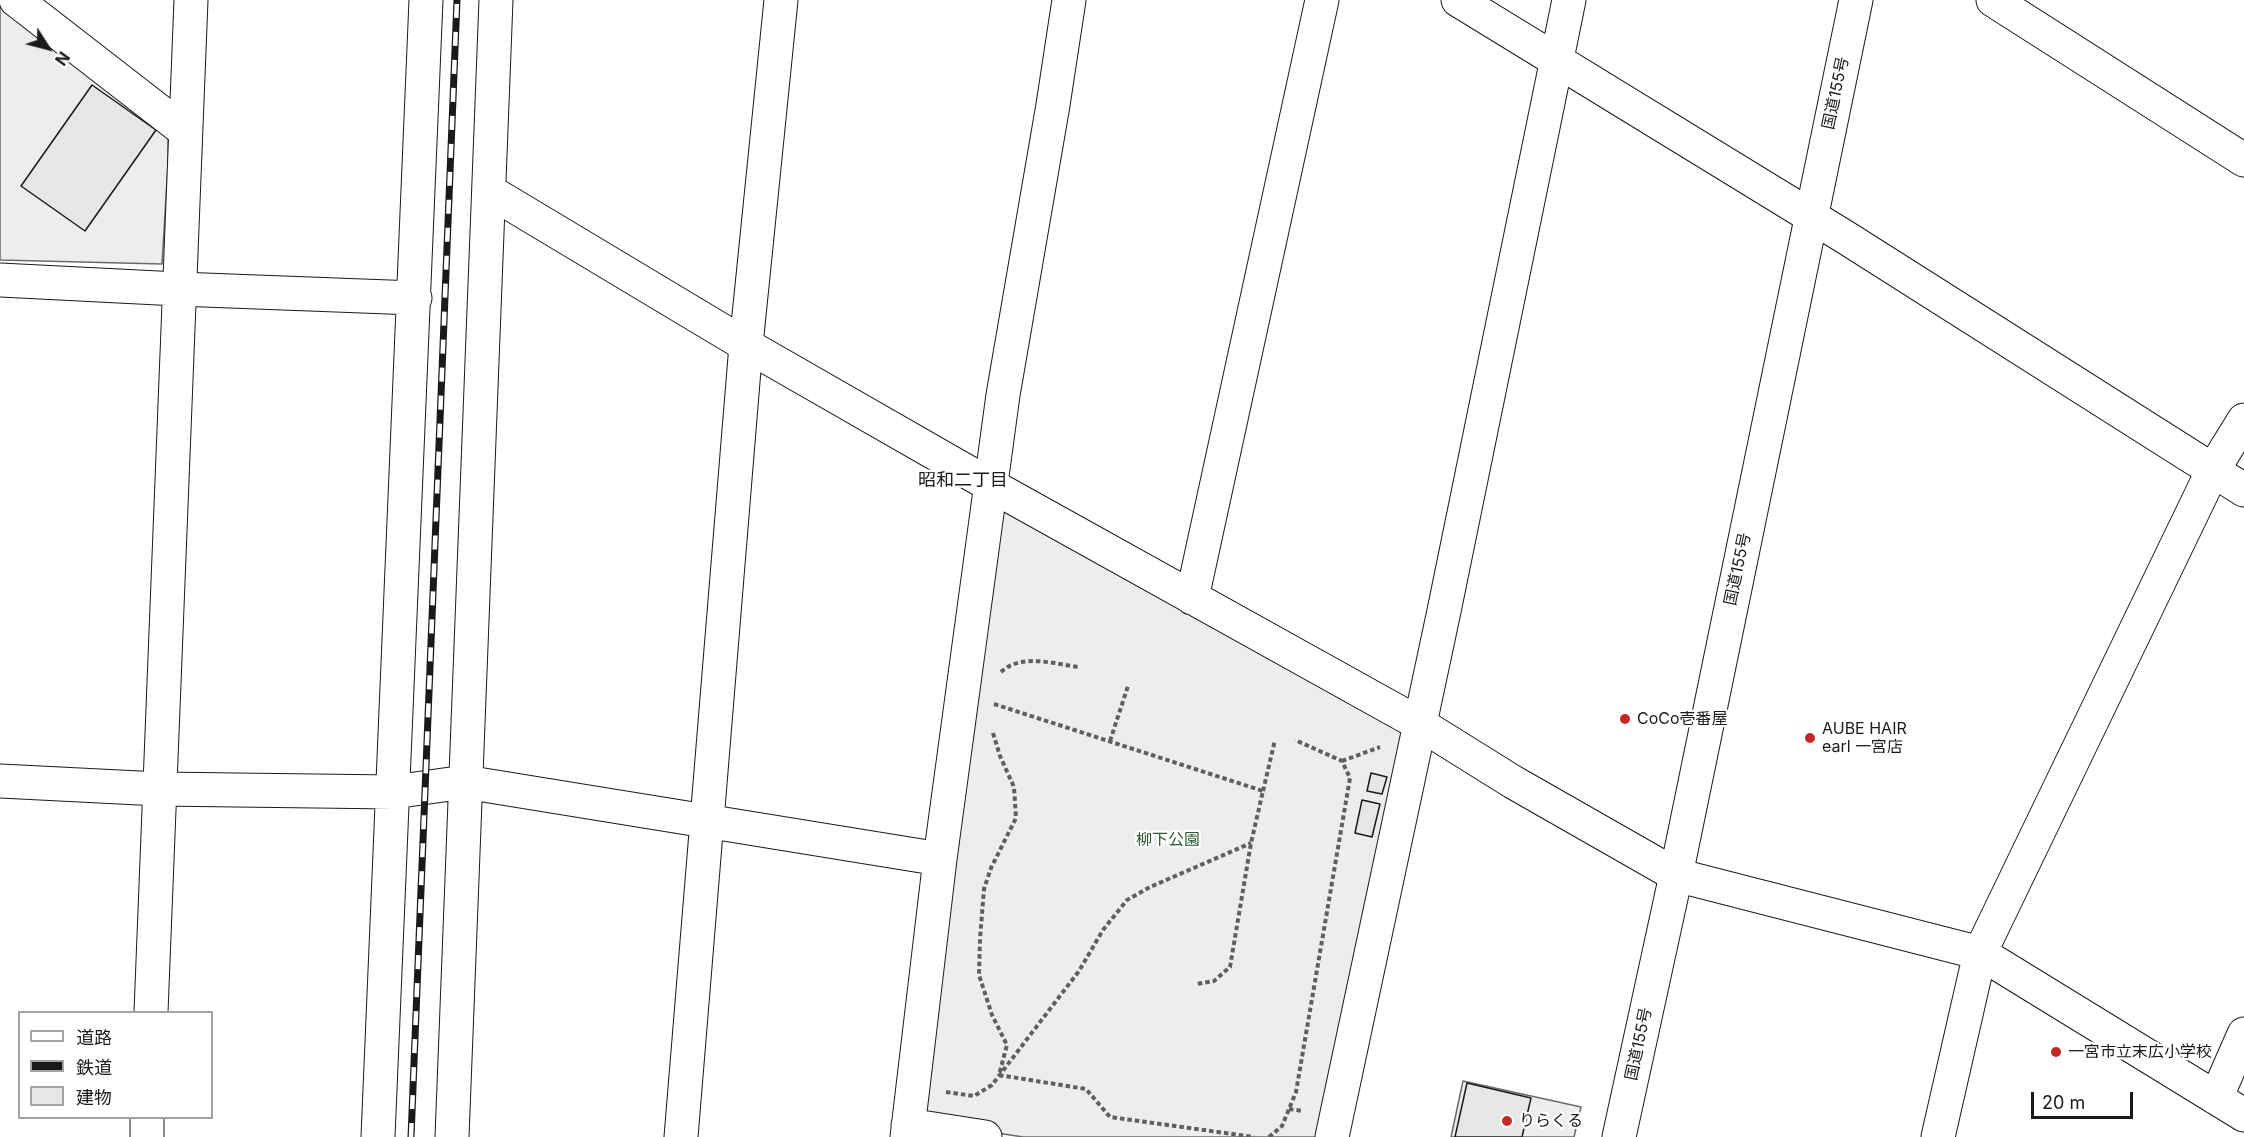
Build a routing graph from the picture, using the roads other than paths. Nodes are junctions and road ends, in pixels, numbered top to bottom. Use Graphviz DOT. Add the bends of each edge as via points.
graph roads {
  1 [pos="16,0"];
  2 [pos="191,0"];
  3 [pos="426,0"];
  4 [pos="496,0"];
  5 [pos="781,0"];
  6 [pos="1068,0"];
  7 [pos="1322,0"];
  8 [pos="1458,0"];
  9 [pos="1569,0"];
  10 [pos="1856,0"];
  11 [pos="1993,0"];
  12 [pos="1556,62"];
  13 [pos="185,131"];
  14 [pos="2244,160"];
  15 [pos="489,191"];
  16 [pos="1810,216"];
  17 [pos="0,280"];
  18 [pos="178,290"];
  19 [pos="415,298"];
  20 [pos="746,345"];
  21 [pos="2244,420"];
  22 [pos="2213,470"];
  23 [pos="992,486"];
  24 [pos="2244,490"];
  25 [pos="1192,598"];
  26 [pos="1420,724"];
  27 [pos="0,781"];
  28 [pos="465,782"];
  29 [pos="159,789"];
  30 [pos="393,792"];
  31 [pos="709,820"];
  32 [pos="940,859"];
  33 [pos="1676,875"];
  34 [pos="1980,953"];
  35 [pos="151,1011"];
  36 [pos="2244,1035"];
  37 [pos="2216,1098"];
  38 [pos="2244,1115"];
  39 [pos="147,1119"];
  40 [pos="908,1131"];
  41 [pos="147,1137"];
  42 [pos="378,1137"];
  43 [pos="452,1137"];
  44 [pos="681,1137"];
  45 [pos="986,1137"];
  46 [pos="1332,1137"];
  47 [pos="1619,1137"];
  48 [pos="1938,1137"];
  1 -- 13 [label="main road"];
  2 -- 13 [label="main road"];
  3 -- 19 [label="main road"];
  4 -- 15 [label="main road"];
  5 -- 20 [label="main road"];
  6 -- 23 [label="main road" via="1003,395"];
  7 -- 25 [label="main road"];
  8 -- 12 [label="main road"];
  9 -- 12 [label="main road"];
  10 -- 16 [label="main road, 国道155号"];
  11 -- 14 [label="main road"];
  12 -- 16 [label="main road"];
  12 -- 26 [label="main road"];
  13 -- 18 [label="main road"];
  15 -- 20 [label="main road"];
  15 -- 28 [label="main road"];
  16 -- 22 [label="main road"];
  16 -- 33 [label="main road, 国道155号"];
  17 -- 18 [label="main road"];
  18 -- 19 [label="main road"];
  18 -- 29 [label="main road"];
  19 -- 30 [label="main road"];
  20 -- 23 [label="main road"];
  20 -- 31 [label="main road"];
  21 -- 22 [label="main road"];
  22 -- 24 [label="main road"];
  22 -- 34 [label="main road"];
  23 -- 25 [label="main road"];
  23 -- 32 [label="main road"];
  25 -- 26 [label="main road"];
  26 -- 33 [label="main road"];
  26 -- 46 [label="main road"];
  27 -- 29 [label="main road"];
  28 -- 30 [label="main road"];
  28 -- 31 [label="main road"];
  28 -- 43 [label="main road"];
  29 -- 30 [label="main road"];
  29 -- 35 [label="main road"];
  30 -- 42 [label="main road"];
  31 -- 32 [label="main road"];
  31 -- 44 [label="main road"];
  32 -- 40 [label="main road"];
  33 -- 34 [label="main road"];
  33 -- 47 [label="main road, 国道155号"];
  34 -- 37 [label="main road"];
  34 -- 48 [label="main road"];
  36 -- 37 [label="main road"];
  37 -- 38 [label="main road"];
  39 -- 41 [label="main road"];
  40 -- 45 [label="main road"];
}
